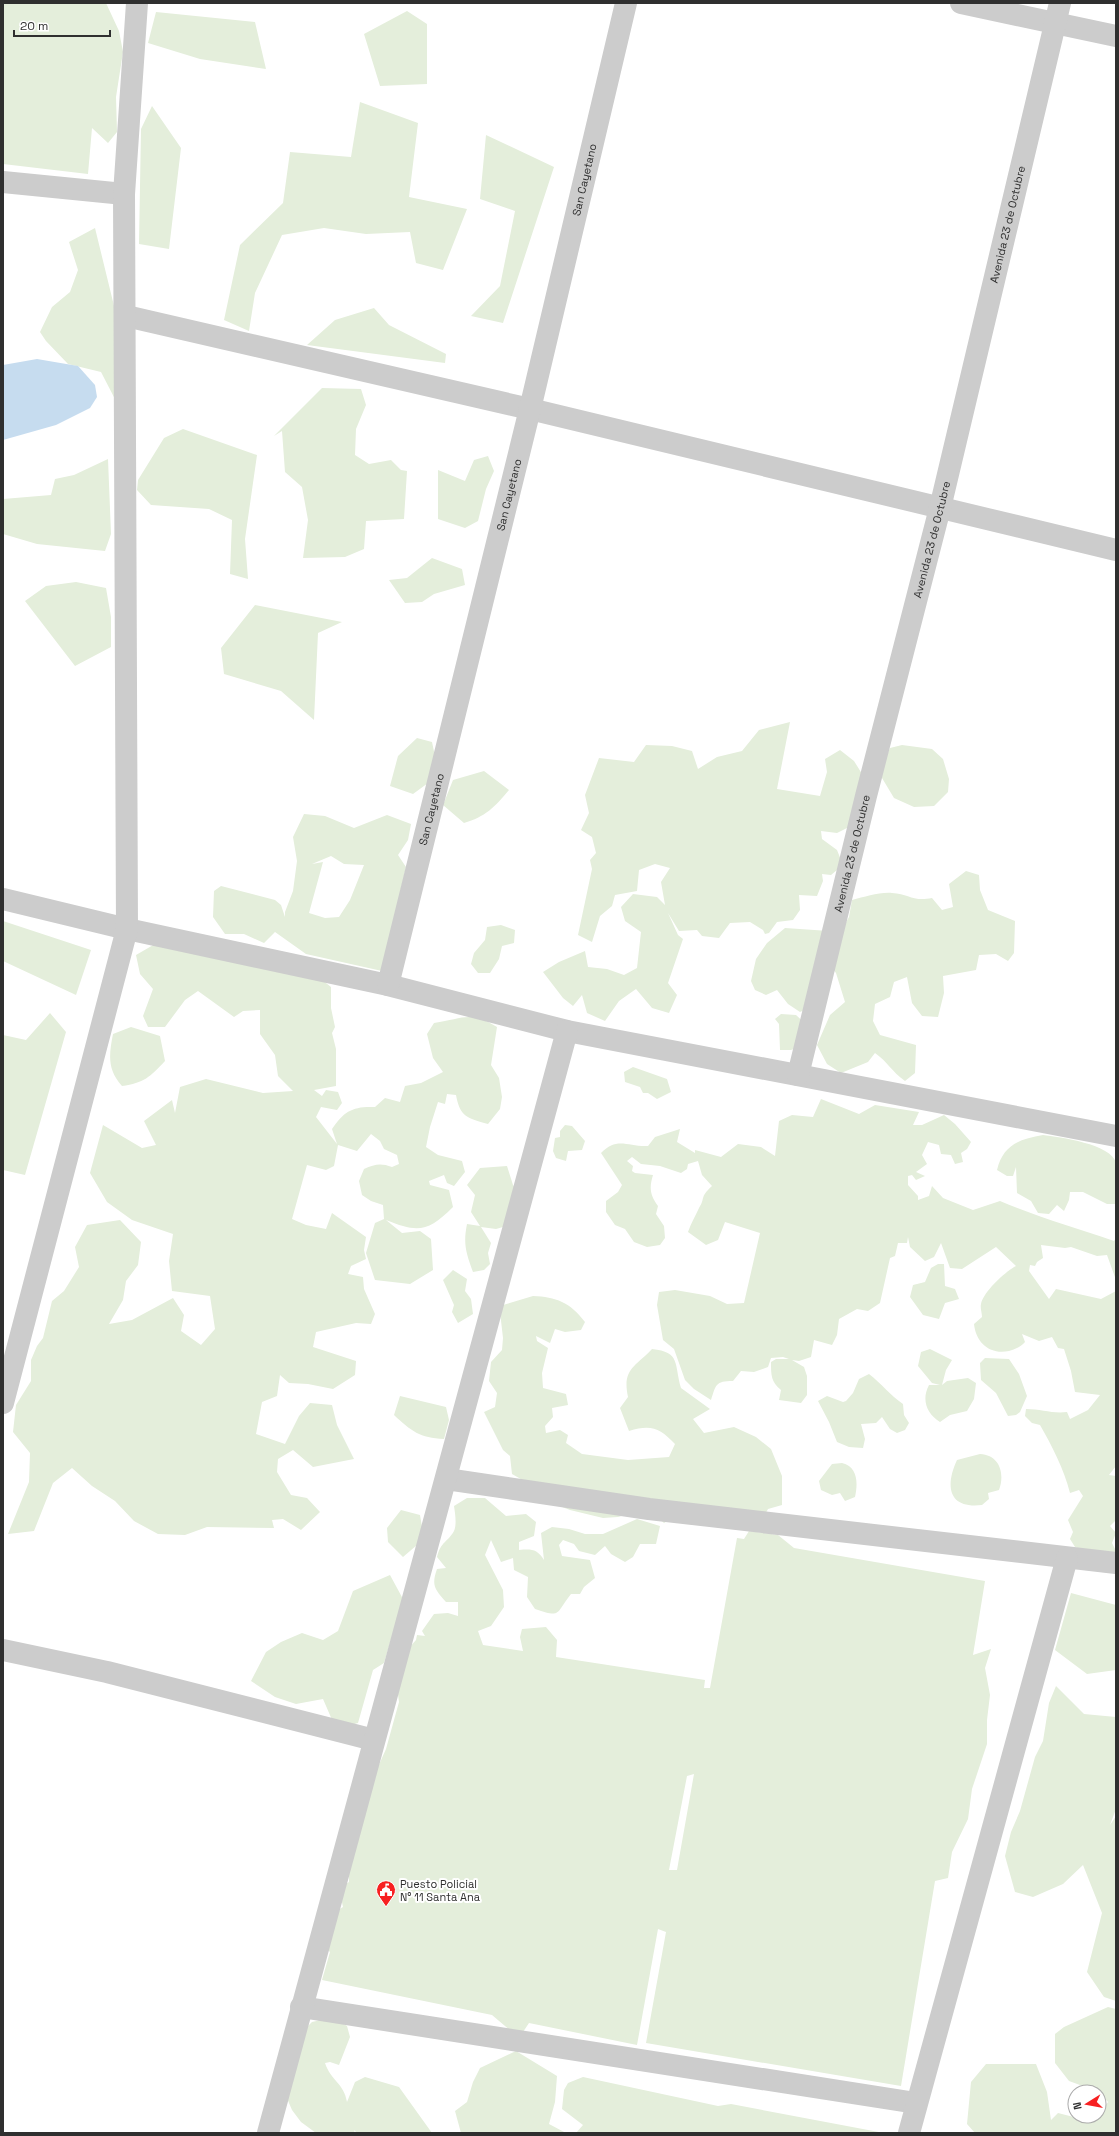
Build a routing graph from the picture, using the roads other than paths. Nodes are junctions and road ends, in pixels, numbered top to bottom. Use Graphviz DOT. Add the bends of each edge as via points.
graph roads {
  1 [pos="137,3"];
  2 [pos="626,3"];
  3 [pos="961,3"];
  4 [pos="1058,13"];
  5 [pos="1116,36"];
  6 [pos="3,182"];
  7 [pos="124,194"];
  8 [pos="126,316"];
  9 [pos="530,409"];
  10 [pos="940,508"];
  11 [pos="1116,550"];
  12 [pos="3,899"];
  13 [pos="127,929"];
  14 [pos="388,985"];
  15 [pos="567,1030"];
  16 [pos="798,1075"];
  17 [pos="1116,1136"];
  18 [pos="3,1403"];
  19 [pos="446,1479"];
  20 [pos="1067,1558"];
  21 [pos="1116,1563"];
  22 [pos="3,1650"];
  23 [pos="374,1740"];
  24 [pos="301,2007"];
  25 [pos="916,2103"];
  26 [pos="268,2133"];
  27 [pos="909,2133"];
  1 -- 7 [label="street"];
  2 -- 9 [label="street, San Cayetano"];
  3 -- 4 [label="street"];
  4 -- 5 [label="street"];
  4 -- 10 [label="street, Avenida 23 de Octubre"];
  6 -- 7 [label="street"];
  7 -- 8 [label="street"];
  8 -- 9 [label="street"];
  8 -- 13 [label="street"];
  9 -- 10 [label="street"];
  9 -- 14 [label="street, San Cayetano"];
  10 -- 11 [label="street"];
  10 -- 16 [label="street, Avenida 23 de Octubre"];
  12 -- 13 [label="street"];
  13 -- 14 [label="street"];
  13 -- 18 [label="street"];
  14 -- 15 [label="street"];
  15 -- 16 [label="street"];
  15 -- 19 [label="street"];
  16 -- 17 [label="street"];
  19 -- 20 [label="street" via="649,1509"];
  19 -- 23 [label="street"];
  20 -- 21 [label="street"];
  20 -- 25 [label="street"];
  22 -- 23 [label="street" via="107,1672"];
  23 -- 24 [label="street"];
  24 -- 25 [label="street"];
  24 -- 26 [label="street"];
  25 -- 27 [label="street"];
}
